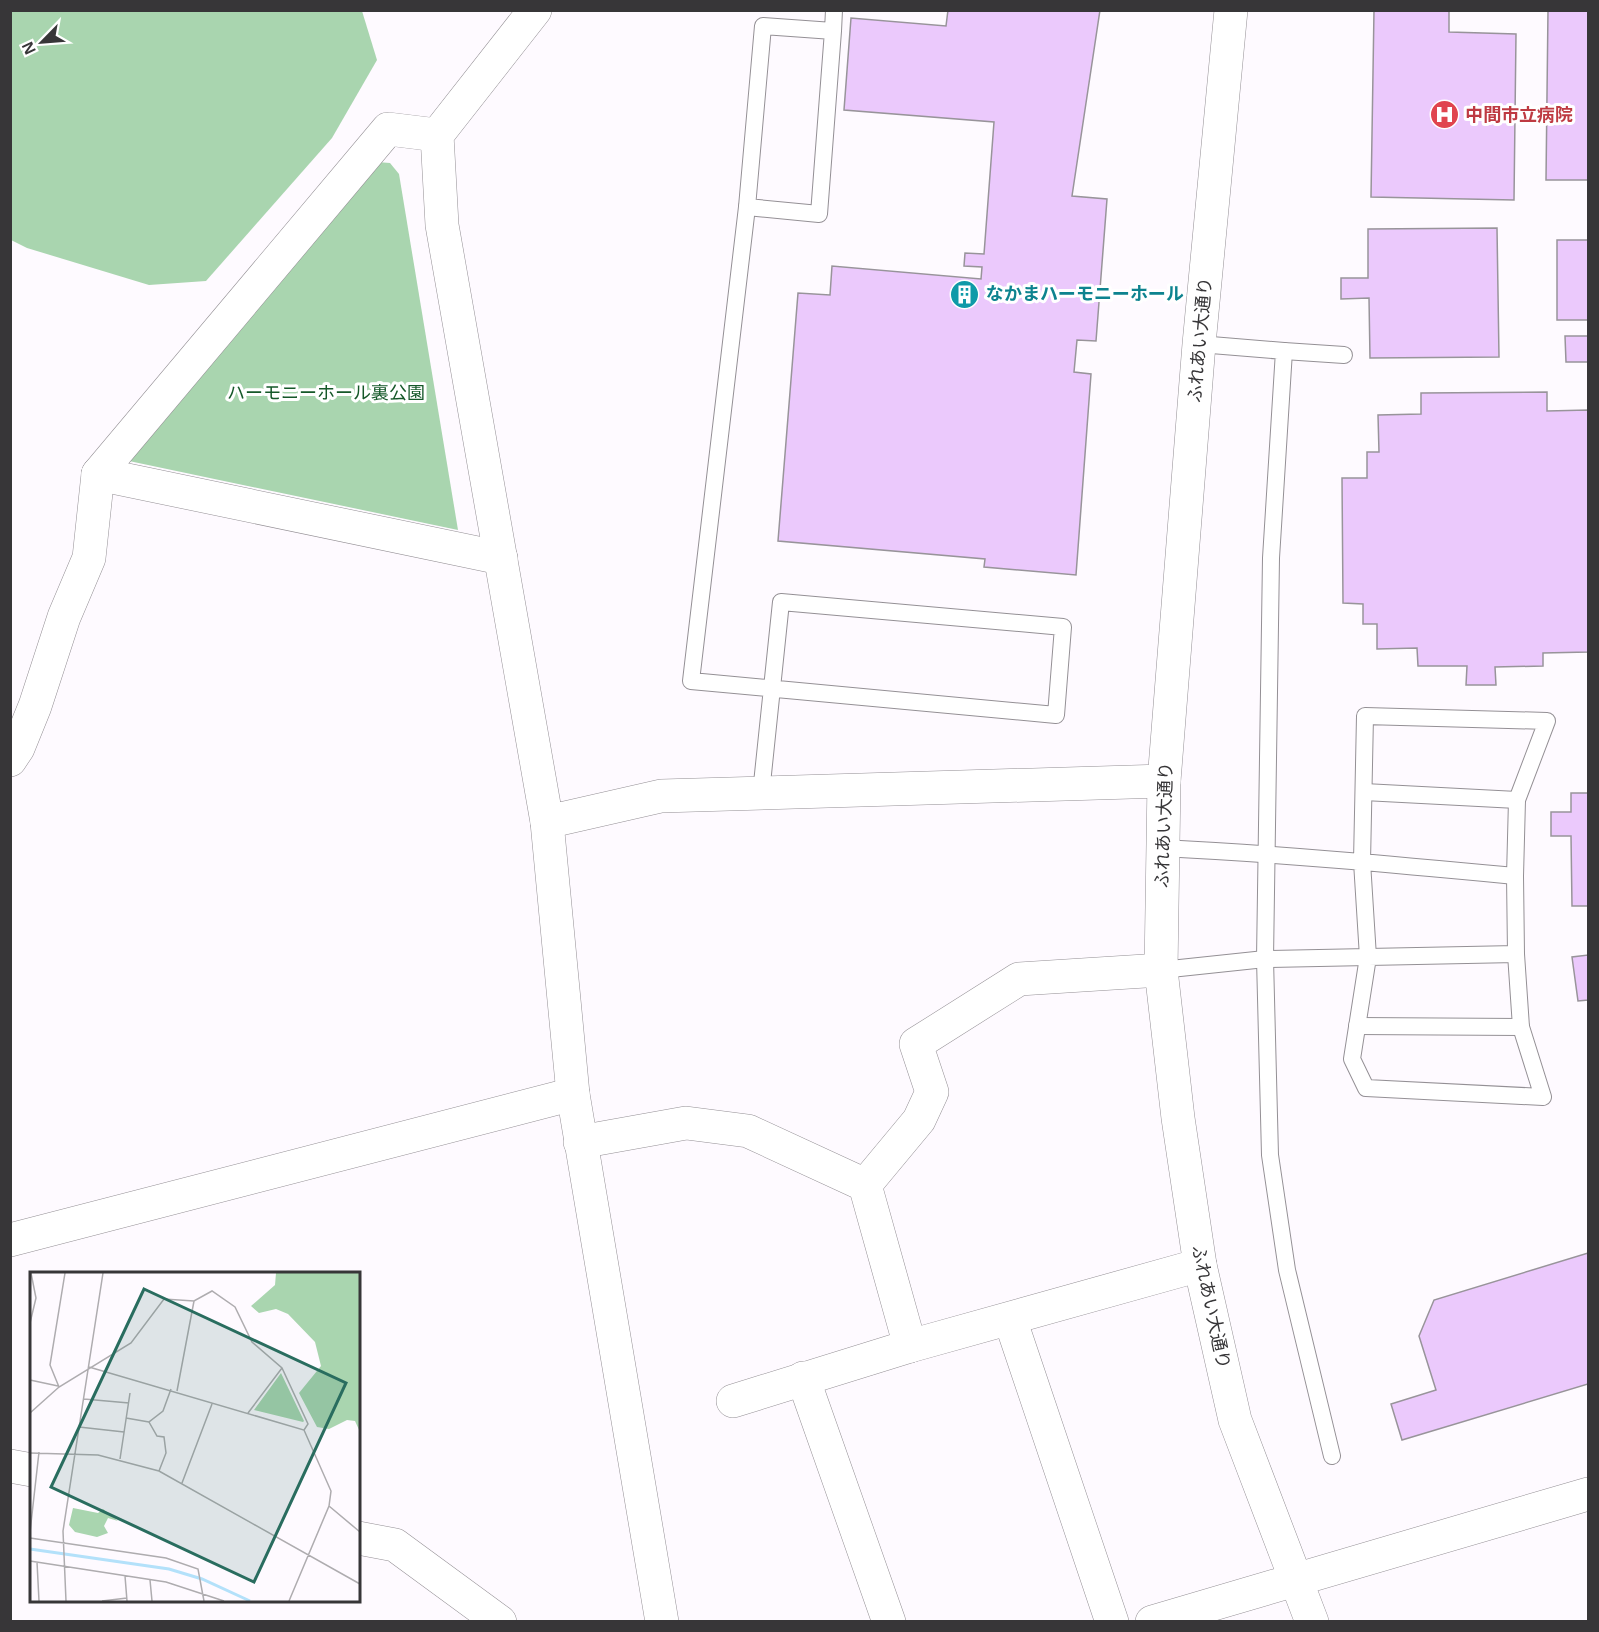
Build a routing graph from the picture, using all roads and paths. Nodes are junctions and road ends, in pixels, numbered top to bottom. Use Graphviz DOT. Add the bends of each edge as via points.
graph roads {
  1 [pos="535,10"];
  2 [pos="834,10"];
  3 [pos="1231,10"];
  4 [pos="833,32"];
  5 [pos="437,135"];
  6 [pos="747,207"];
  7 [pos="1199,344"];
  8 [pos="1284,351"];
  9 [pos="1344,356"];
  10 [pos="98,474"];
  11 [pos="501,558"];
  12 [pos="772,690"];
  13 [pos="10,760"];
  14 [pos="1164,781"];
  15 [pos="1364,792"];
  16 [pos="761,793"];
  17 [pos="1517,800"];
  18 [pos="547,822"];
  19 [pos="1163,848"];
  20 [pos="1266,853"];
  21 [pos="1362,862"];
  22 [pos="1515,876"];
  23 [pos="1516,954"];
  24 [pos="1368,957"];
  25 [pos="1265,959"];
  26 [pos="1161,970"];
  27 [pos="1357,1026"];
  28 [pos="1521,1027"];
  29 [pos="573,1094"];
  30 [pos="580,1142"];
  31 [pos="865,1185"];
  32 [pos="10,1240"];
  33 [pos="1200,1265"];
  34 [pos="1010,1319"];
  35 [pos="910,1346"];
  36 [pos="803,1378"];
  37 [pos="733,1401"];
  38 [pos="1332,1456"];
  39 [pos="10,1466"];
  40 [pos="30,1470"];
  41 [pos="1588,1494"];
  42 [pos="360,1538"];
  43 [pos="1295,1579"];
  44 [pos="500,1622"];
  45 [pos="662,1622"];
  46 [pos="889,1622"];
  47 [pos="1112,1622"];
  48 [pos="1152,1622"];
  49 [pos="1312,1622"];
  1 -- 5 [label="street"];
  2 -- 4 [label="lane"];
  3 -- 7 [label="street, ふれあい大通り"];
  4 -- 6 [label="lane" via="763,26"];
  4 -- 6 [label="lane" via="819,214"];
  5 -- 10 [label="street" via="388,129"];
  5 -- 11 [label="street" via="441,225"];
  6 -- 12 [label="lane" via="691,681"];
  7 -- 8 [label="lane"];
  7 -- 14 [label="street, ふれあい大通り"];
  8 -- 9 [label="lane"];
  8 -- 20 [label="lane" via="1271,558"];
  10 -- 11 [label="street"];
  10 -- 13 [label="street" via="89,558 64,616 35,706"];
  11 -- 18 [label="street"];
  12 -- 12 [label="lane" via="781,602 1063,627 1056,715"];
  12 -- 16 [label="lane"];
  14 -- 16 [label="street"];
  14 -- 19 [label="street, ふれあい大通り"];
  15 -- 17 [label="lane"];
  15 -- 17 [label="lane" via="1365,716 1547,721"];
  15 -- 21 [label="lane"];
  16 -- 18 [label="street" via="661,796"];
  17 -- 22 [label="lane"];
  18 -- 29 [label="street"];
  19 -- 20 [label="lane"];
  19 -- 26 [label="street, ふれあい大通り"];
  20 -- 21 [label="lane"];
  20 -- 25 [label="lane"];
  21 -- 22 [label="lane"];
  21 -- 24 [label="lane"];
  22 -- 23 [label="lane"];
  23 -- 24 [label="lane"];
  23 -- 28 [label="lane"];
  24 -- 25 [label="lane"];
  24 -- 27 [label="lane"];
  25 -- 26 [label="lane"];
  25 -- 38 [label="lane" via="1270,1155 1287,1270"];
  26 -- 31 [label="street" via="1019,979 916,1044 932,1092 919,1120"];
  26 -- 33 [label="street, ふれあい大通り"];
  27 -- 28 [label="lane"];
  27 -- 28 [label="lane" via="1352,1059 1365,1088 1544,1097"];
  29 -- 30 [label="street"];
  29 -- 32 [label="street"];
  30 -- 31 [label="street" via="686,1123 748,1131"];
  30 -- 45 [label="street"];
  31 -- 35 [label="street"];
  33 -- 34 [label="street"];
  33 -- 43 [label="street, ふれあい大通り" via="1235,1420"];
  34 -- 35 [label="street"];
  34 -- 47 [label="street"];
  35 -- 36 [label="street"];
  36 -- 37 [label="street"];
  36 -- 46 [label="street"];
  39 -- 40 [label="street"];
  41 -- 43 [label="street"];
  42 -- 44 [label="street" via="395,1545"];
  43 -- 48 [label="street"];
  43 -- 49 [label="street, ふれあい大通り"];
}
